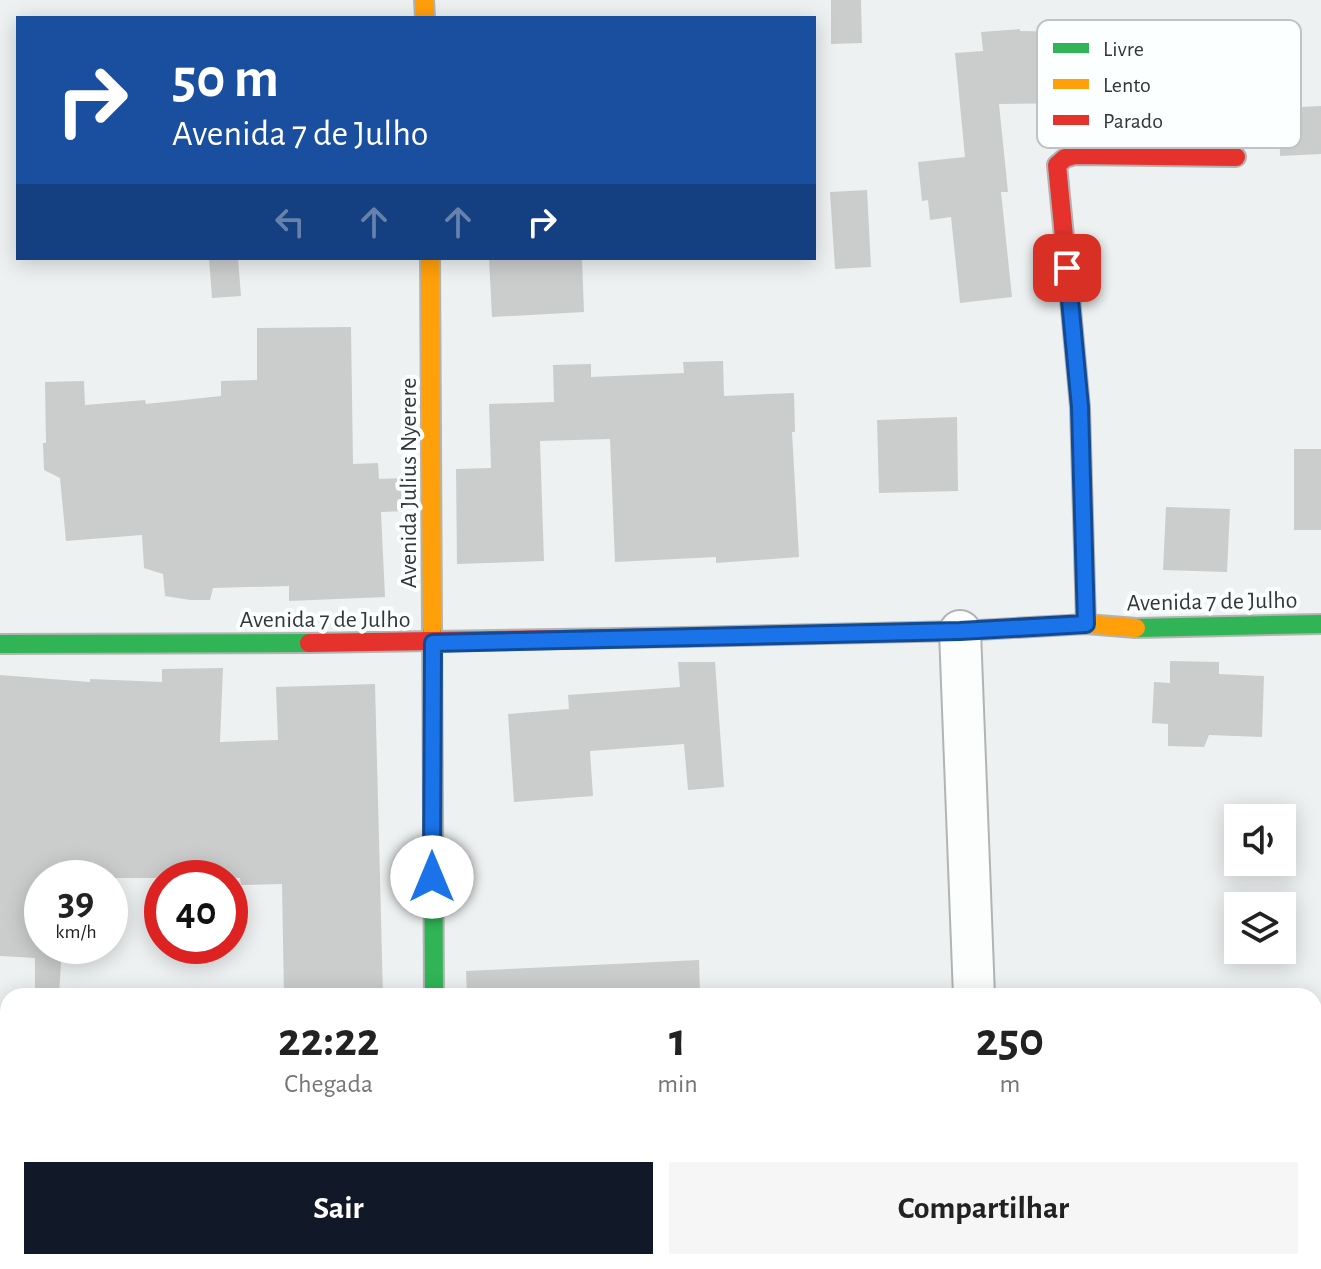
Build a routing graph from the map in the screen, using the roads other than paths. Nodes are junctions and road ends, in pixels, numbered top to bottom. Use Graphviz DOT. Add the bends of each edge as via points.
graph roads {
  1 [pos="1236,157"];
  2 [pos="430,260"];
  3 [pos="1086,624"];
  4 [pos="1321,624"];
  5 [pos="960,631"];
  6 [pos="433,643"];
  7 [pos="0,644"];
  8 [pos="434,988"];
  9 [pos="974,988"];
  1 -- 3 [label="street" via="1075,155 1057,165 1080,407"];
  2 -- 6 [label="street, Avenida Julius Nyerere"];
  3 -- 4 [label="street, Avenida 7 de Julho"];
  3 -- 5 [label="street, Avenida 7 de Julho"];
  5 -- 6 [label="street, Avenida 7 de Julho"];
  5 -- 9 [label="street"];
  6 -- 7 [label="street, Avenida 7 de Julho"];
  6 -- 8 [label="street, Avenida Julius Nyerere"];
}
